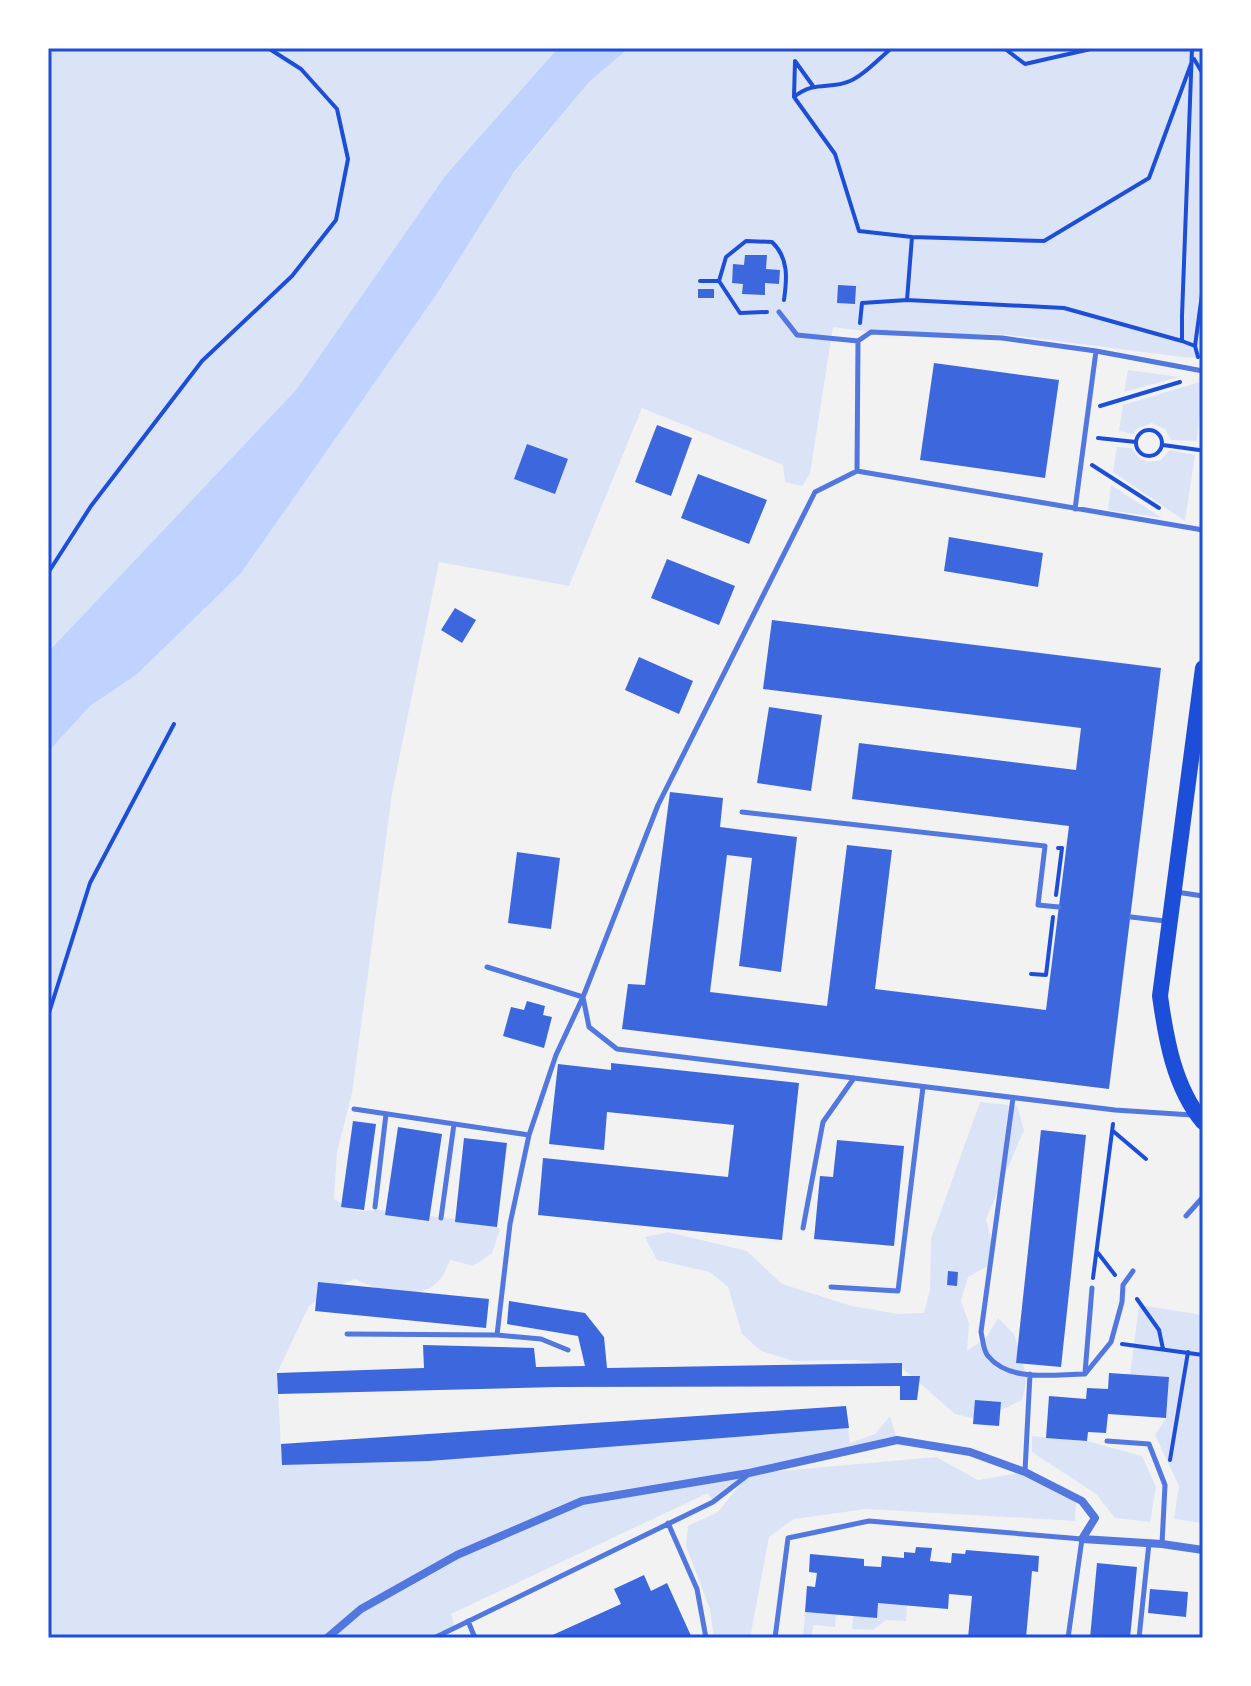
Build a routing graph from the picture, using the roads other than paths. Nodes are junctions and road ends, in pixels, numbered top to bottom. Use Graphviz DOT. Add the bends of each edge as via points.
graph roads {
  1 [pos="779,312"];
  2 [pos="858,341"];
  3 [pos="1096,351"];
  4 [pos="1202,370"];
  5 [pos="857,471"];
  6 [pos="1075,509"];
  7 [pos="1203,530"];
  8 [pos="1203,668"];
  9 [pos="1200,713"];
  10 [pos="742,812"];
  11 [pos="1174,891"];
  12 [pos="1203,896"];
  13 [pos="1059,907"];
  14 [pos="1131,917"];
  15 [pos="1170,921"];
  16 [pos="487,967"];
  17 [pos="583,997"];
  18 [pos="854,1078"];
  19 [pos="923,1087"];
  20 [pos="1013,1098"];
  21 [pos="354,1109"];
  22 [pos="386,1114"];
  23 [pos="1200,1118"];
  24 [pos="454,1124"];
  25 [pos="529,1135"];
  26 [pos="1203,1197"];
  27 [pos="375,1207"];
  28 [pos="1186,1216"];
  29 [pos="441,1218"];
  30 [pos="803,1228"];
  31 [pos="1133,1271"];
  32 [pos="831,1287"];
  33 [pos="1092,1288"];
  34 [pos="347,1334"];
  35 [pos="497,1335"];
  36 [pos="568,1350"];
  37 [pos="1030,1374"];
  38 [pos="1085,1374"];
  39 [pos="1107,1441"];
  40 [pos="1025,1472"];
  41 [pos="749,1473"];
  42 [pos="668,1523"];
  43 [pos="1082,1539"];
  44 [pos="1149,1543"];
  45 [pos="1162,1544"];
  46 [pos="1203,1550"];
  47 [pos="468,1621"];
  48 [pos="327,1638"];
  49 [pos="434,1638"];
  50 [pos="475,1638"];
  51 [pos="706,1638"];
  52 [pos="775,1638"];
  53 [pos="1068,1638"];
  54 [pos="1139,1638"];
  1 -- 2 [label="lane" via="797,335"];
  2 -- 3 [label="lane" via="871,332 1002,338"];
  2 -- 5 [label="lane"];
  3 -- 4 [label="lane"];
  3 -- 6 [label="lane"];
  5 -- 6 [label="lane"];
  5 -- 17 [label="lane" via="815,492 658,805"];
  6 -- 7 [label="lane"];
  8 -- 9 [label="main road"];
  9 -- 11 [label="main road"];
  10 -- 13 [label="lane" via="1045,846 1038,905"];
  11 -- 12 [label="lane"];
  11 -- 15 [label="main road"];
  14 -- 15 [label="lane"];
  15 -- 23 [label="main road" via="1160,996 1166,1037 1175,1070"];
  16 -- 17 [label="lane"];
  17 -- 18 [label="lane" via="589,1027 617,1049"];
  17 -- 25 [label="lane" via="556,1055"];
  18 -- 19 [label="lane"];
  18 -- 30 [label="lane" via="823,1122"];
  19 -- 20 [label="lane"];
  19 -- 32 [label="lane" via="898,1291"];
  20 -- 23 [label="lane"];
  20 -- 37 [label="lane" via="981,1332 986,1354 1000,1367"];
  21 -- 22 [label="lane"];
  22 -- 24 [label="lane"];
  22 -- 27 [label="lane"];
  24 -- 25 [label="lane"];
  24 -- 29 [label="lane"];
  25 -- 35 [label="lane" via="510,1224"];
  26 -- 28 [label="lane"];
  31 -- 38 [label="lane" via="1123,1285 1111,1342"];
  33 -- 38 [label="lane"];
  34 -- 35 [label="lane"];
  35 -- 36 [label="lane" via="541,1339"];
  37 -- 38 [label="lane"];
  37 -- 40 [label="lane"];
  39 -- 45 [label="lane" via="1149,1444 1165,1485"];
  40 -- 41 [label="street" via="970,1452 897,1440"];
  40 -- 43 [label="street" via="1082,1501 1095,1518"];
  41 -- 42 [label="lane" via="713,1502"];
  41 -- 48 [label="street" via="582,1501 457,1555 361,1609"];
  42 -- 47 [label="lane"];
  42 -- 51 [label="lane" via="697,1589"];
  43 -- 44 [label="street"];
  43 -- 52 [label="lane" via="869,1521 788,1538"];
  43 -- 53 [label="lane"];
  44 -- 45 [label="street"];
  44 -- 54 [label="lane"];
  45 -- 46 [label="street"];
  47 -- 49 [label="lane"];
  47 -- 50 [label="lane"];
}
